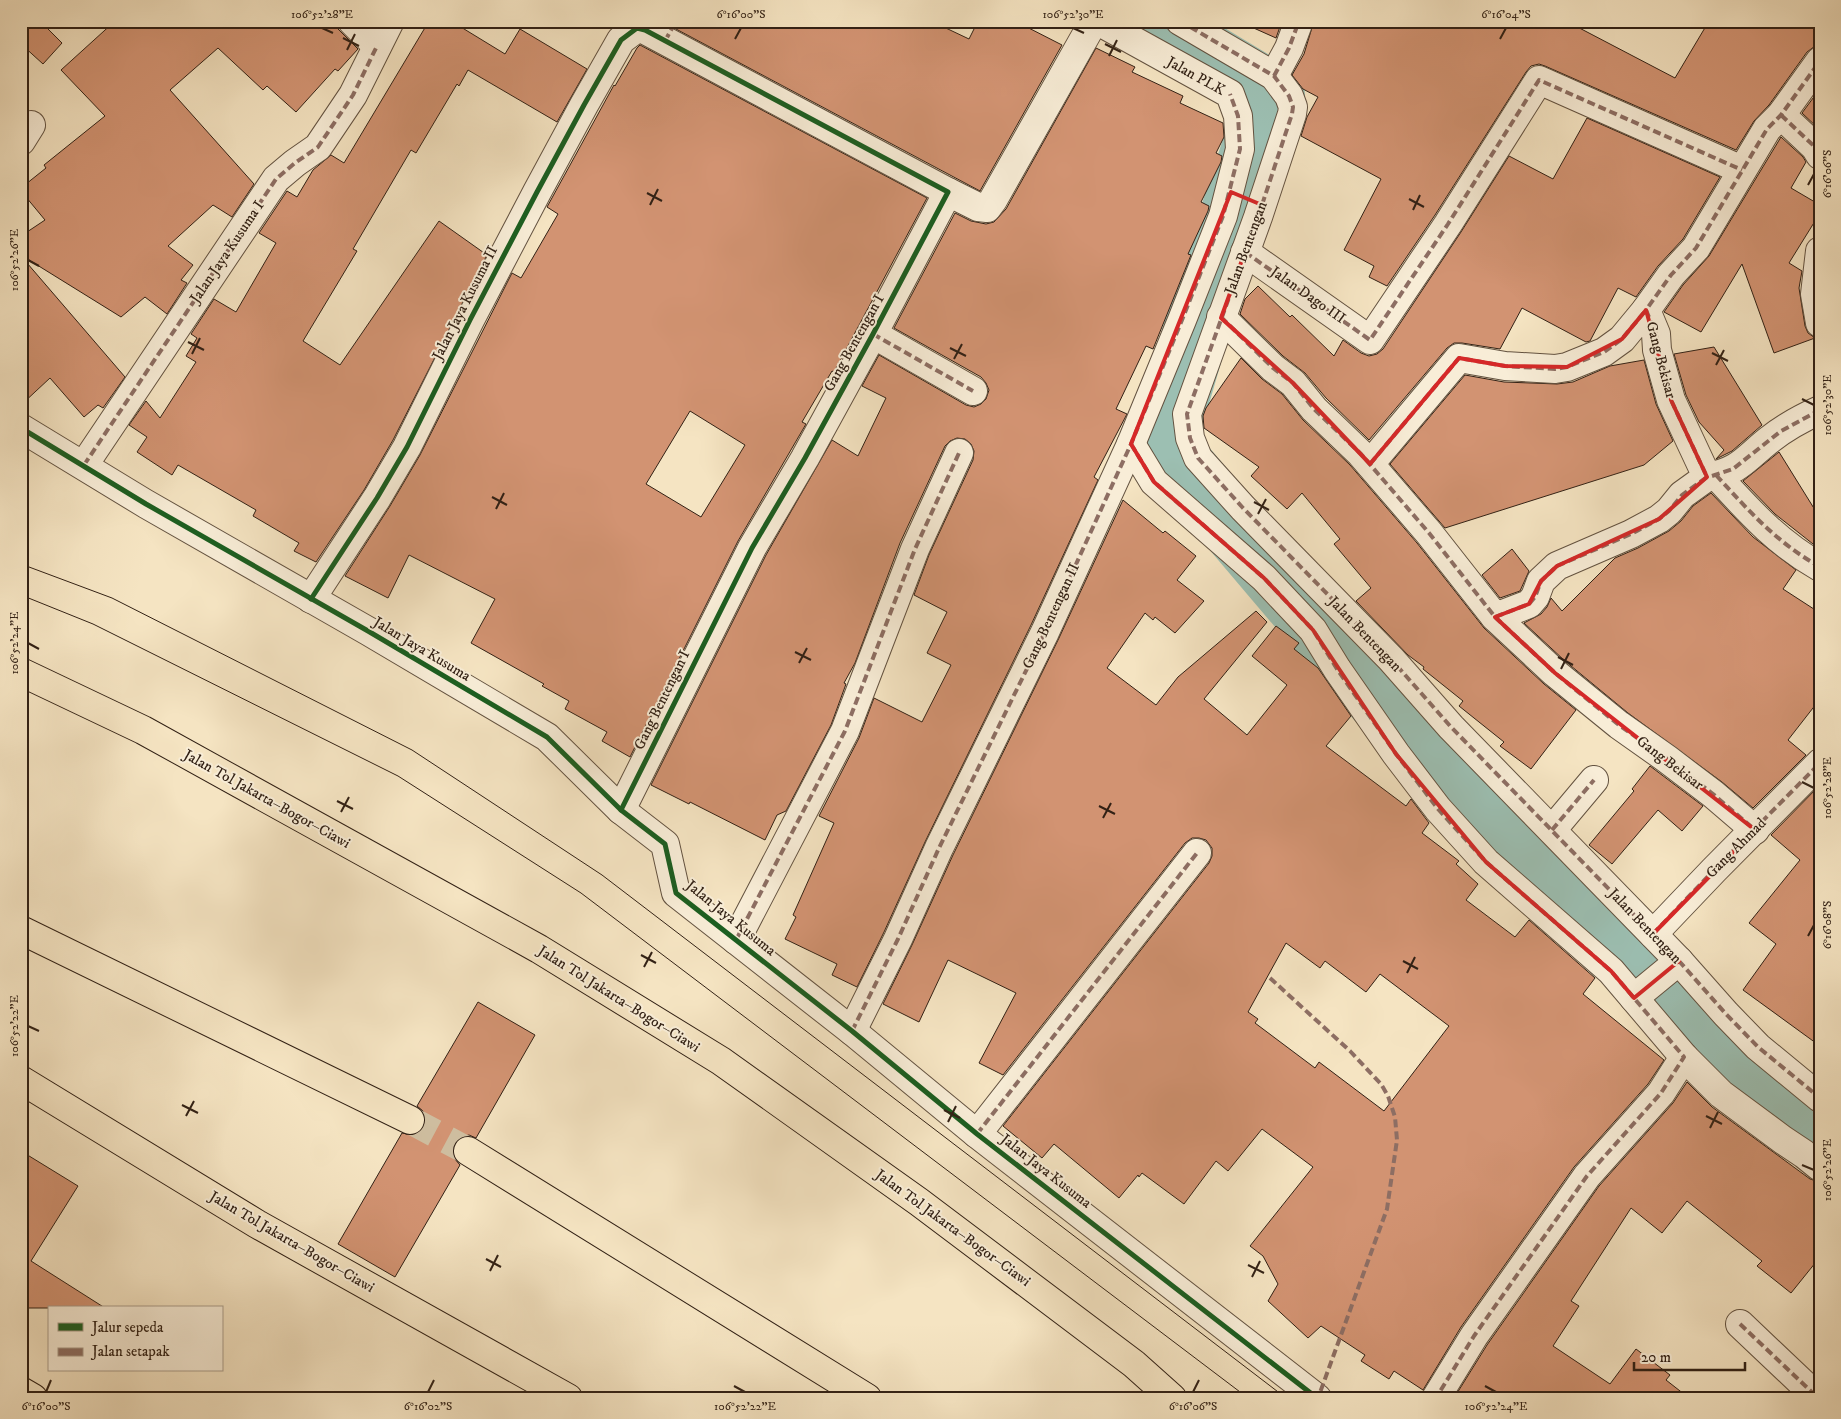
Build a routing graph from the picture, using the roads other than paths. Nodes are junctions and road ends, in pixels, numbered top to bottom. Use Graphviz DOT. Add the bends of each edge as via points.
graph roads {
  1 [pos="352,21"];
  2 [pos="390,21"];
  3 [pos="1094,21"];
  4 [pos="1098,21"];
  5 [pos="1180,21"];
  6 [pos="1299,21"];
  7 [pos="662,31"];
  8 [pos="377,46"];
  9 [pos="1820,61"];
  10 [pos="1267,77"];
  11 [pos="1233,92"];
  12 [pos="1782,115"];
  13 [pos="1820,155"];
  14 [pos="1742,170"];
  15 [pos="948,192"];
  16 [pos="1247,198"];
  17 [pos="1820,251"];
  18 [pos="1245,252"];
  19 [pos="1646,310"];
  20 [pos="1221,317"];
  21 [pos="1820,323"];
  22 [pos="873,334"];
  23 [pos="973,391"];
  24 [pos="1820,410"];
  25 [pos="21,428"];
  26 [pos="1131,444"];
  27 [pos="959,453"];
  28 [pos="1370,464"];
  29 [pos="84,465"];
  30 [pos="1711,476"];
  31 [pos="1820,567"];
  32 [pos="311,599"];
  33 [pos="1495,617"];
  34 [pos="21,672"];
  35 [pos="1820,764"];
  36 [pos="1594,780"];
  37 [pos="620,810"];
  38 [pos="1552,830"];
  39 [pos="1755,830"];
  40 [pos="1197,853"];
  41 [pos="21,930"];
  42 [pos="1653,934"];
  43 [pos="736,940"];
  44 [pos="1676,964"];
  45 [pos="1641,993"];
  46 [pos="852,1031"];
  47 [pos="1684,1058"];
  48 [pos="21,1080"];
  49 [pos="1820,1098"];
  50 [pos="410,1120"];
  51 [pos="978,1134"];
  52 [pos="468,1152"];
  53 [pos="1820,1167"];
  54 [pos="1740,1324"];
  55 [pos="21,1391"];
  56 [pos="33,1398"];
  57 [pos="568,1398"];
  58 [pos="867,1398"];
  59 [pos="1172,1398"];
  60 [pos="1317,1398"];
  61 [pos="1436,1398"];
  62 [pos="1818,1398"];
  1 -- 8 [label="street"];
  2 -- 8 [label="street"];
  3 -- 15 [label="street" via="987,208"];
  4 -- 11 [label="street, Jalan PLK"];
  5 -- 10 [label="street"];
  6 -- 10 [label="street" via="1289,48"];
  7 -- 15 [label="street"];
  7 -- 32 [label="street, Jalan Jaya Kusuma II" via="636,28 621,40 515,235 407,447"];
  8 -- 29 [label="street, Jalan Jaya Kusuma I" via="353,95 318,147 276,179"];
  9 -- 12 [label="street, Gang Bekisar"];
  10 -- 11 [label="street"];
  10 -- 16 [label="street, Jalan Bentengan" via="1289,96 1292,114"];
  11 -- 16 [label="street, Jalan PLK"];
  12 -- 13 [label="street"];
  12 -- 14 [label="street, Gang Bekisar" via="1770,126"];
  14 -- 18 [label="street, Jalan Dago III" via="1539,80 1370,340"];
  14 -- 19 [label="street, Gang Bekisar" via="1696,248 1671,275"];
  15 -- 22 [label="street, Gang Bentengan I"];
  16 -- 18 [label="street, Jalan Bentengan"];
  16 -- 26 [label="street, Gang Bentengan II" via="1223,216"];
  17 -- 21 [label="street" via="1816,294"];
  18 -- 20 [label="street, Jalan Bentengan"];
  19 -- 28 [label="street" via="1622,340 1604,352 1567,367 1505,366 1459,358"];
  19 -- 30 [label="street, Gang Bekisar" via="1656,334 1657,350 1671,400 1684,431"];
  20 -- 28 [label="street, Gang Bekisar" via="1293,384"];
  20 -- 38 [label="street, Jalan Bentengan" via="1187,414 1190,438 1198,458"];
  22 -- 23 [label="street"];
  22 -- 37 [label="street, Gang Bentengan I" via="752,548"];
  24 -- 30 [label="street" via="1781,431 1733,469"];
  25 -- 29 [label="street, Jalan Jaya Kusuma"];
  26 -- 45 [label="street" via="1154,482 1257,571 1313,630 1396,754 1438,809 1486,862 1611,971"];
  26 -- 46 [label="street, Gang Bentengan II"];
  27 -- 43 [label="street" via="915,549 844,731"];
  28 -- 33 [label="street, Gang Bekisar"];
  29 -- 32 [label="street, Jalan Jaya Kusuma"];
  30 -- 31 [label="street, Gang Bekisar" via="1777,538"];
  30 -- 33 [label="street" via="1682,495 1659,519 1557,566 1541,581 1529,604"];
  32 -- 37 [label="street, Jalan Jaya Kusuma" via="547,737"];
  33 -- 39 [label="street, Gang Bekisar" via="1555,673"];
  34 -- 59 [label="highway, Jalan Tol Jakarta–Bogor–Ciawi" via="143,730 530,945 721,1061 919,1202 1134,1364"];
  35 -- 39 [label="street, Gang Ahmad"];
  36 -- 38 [label="street"];
  37 -- 43 [label="street, Jalan Jaya Kusuma" via="665,844 676,893"];
  38 -- 42 [label="street, Jalan Bentengan"];
  39 -- 42 [label="street, Gang Ahmad"];
  40 -- 51 [label="street"];
  41 -- 50 [label="highway"];
  42 -- 44 [label="street, Jalan Bentengan"];
  43 -- 46 [label="street, Jalan Jaya Kusuma"];
  44 -- 45 [label="street"];
  44 -- 49 [label="street, Jalan Bentengan" via="1758,1047"];
  45 -- 47 [label="street"];
  46 -- 51 [label="street, Jalan Jaya Kusuma"];
  47 -- 53 [label="street" via="1721,1094"];
  47 -- 61 [label="street" via="1661,1093 1587,1176 1474,1336"];
  48 -- 57 [label="highway, Jalan Tol Jakarta–Bogor–Ciawi" via="257,1224"];
  51 -- 60 [label="street, Jalan Jaya Kusuma"];
  52 -- 58 [label="highway"];
  54 -- 62 [label="street"];
  55 -- 56 [label="highway"];
}
